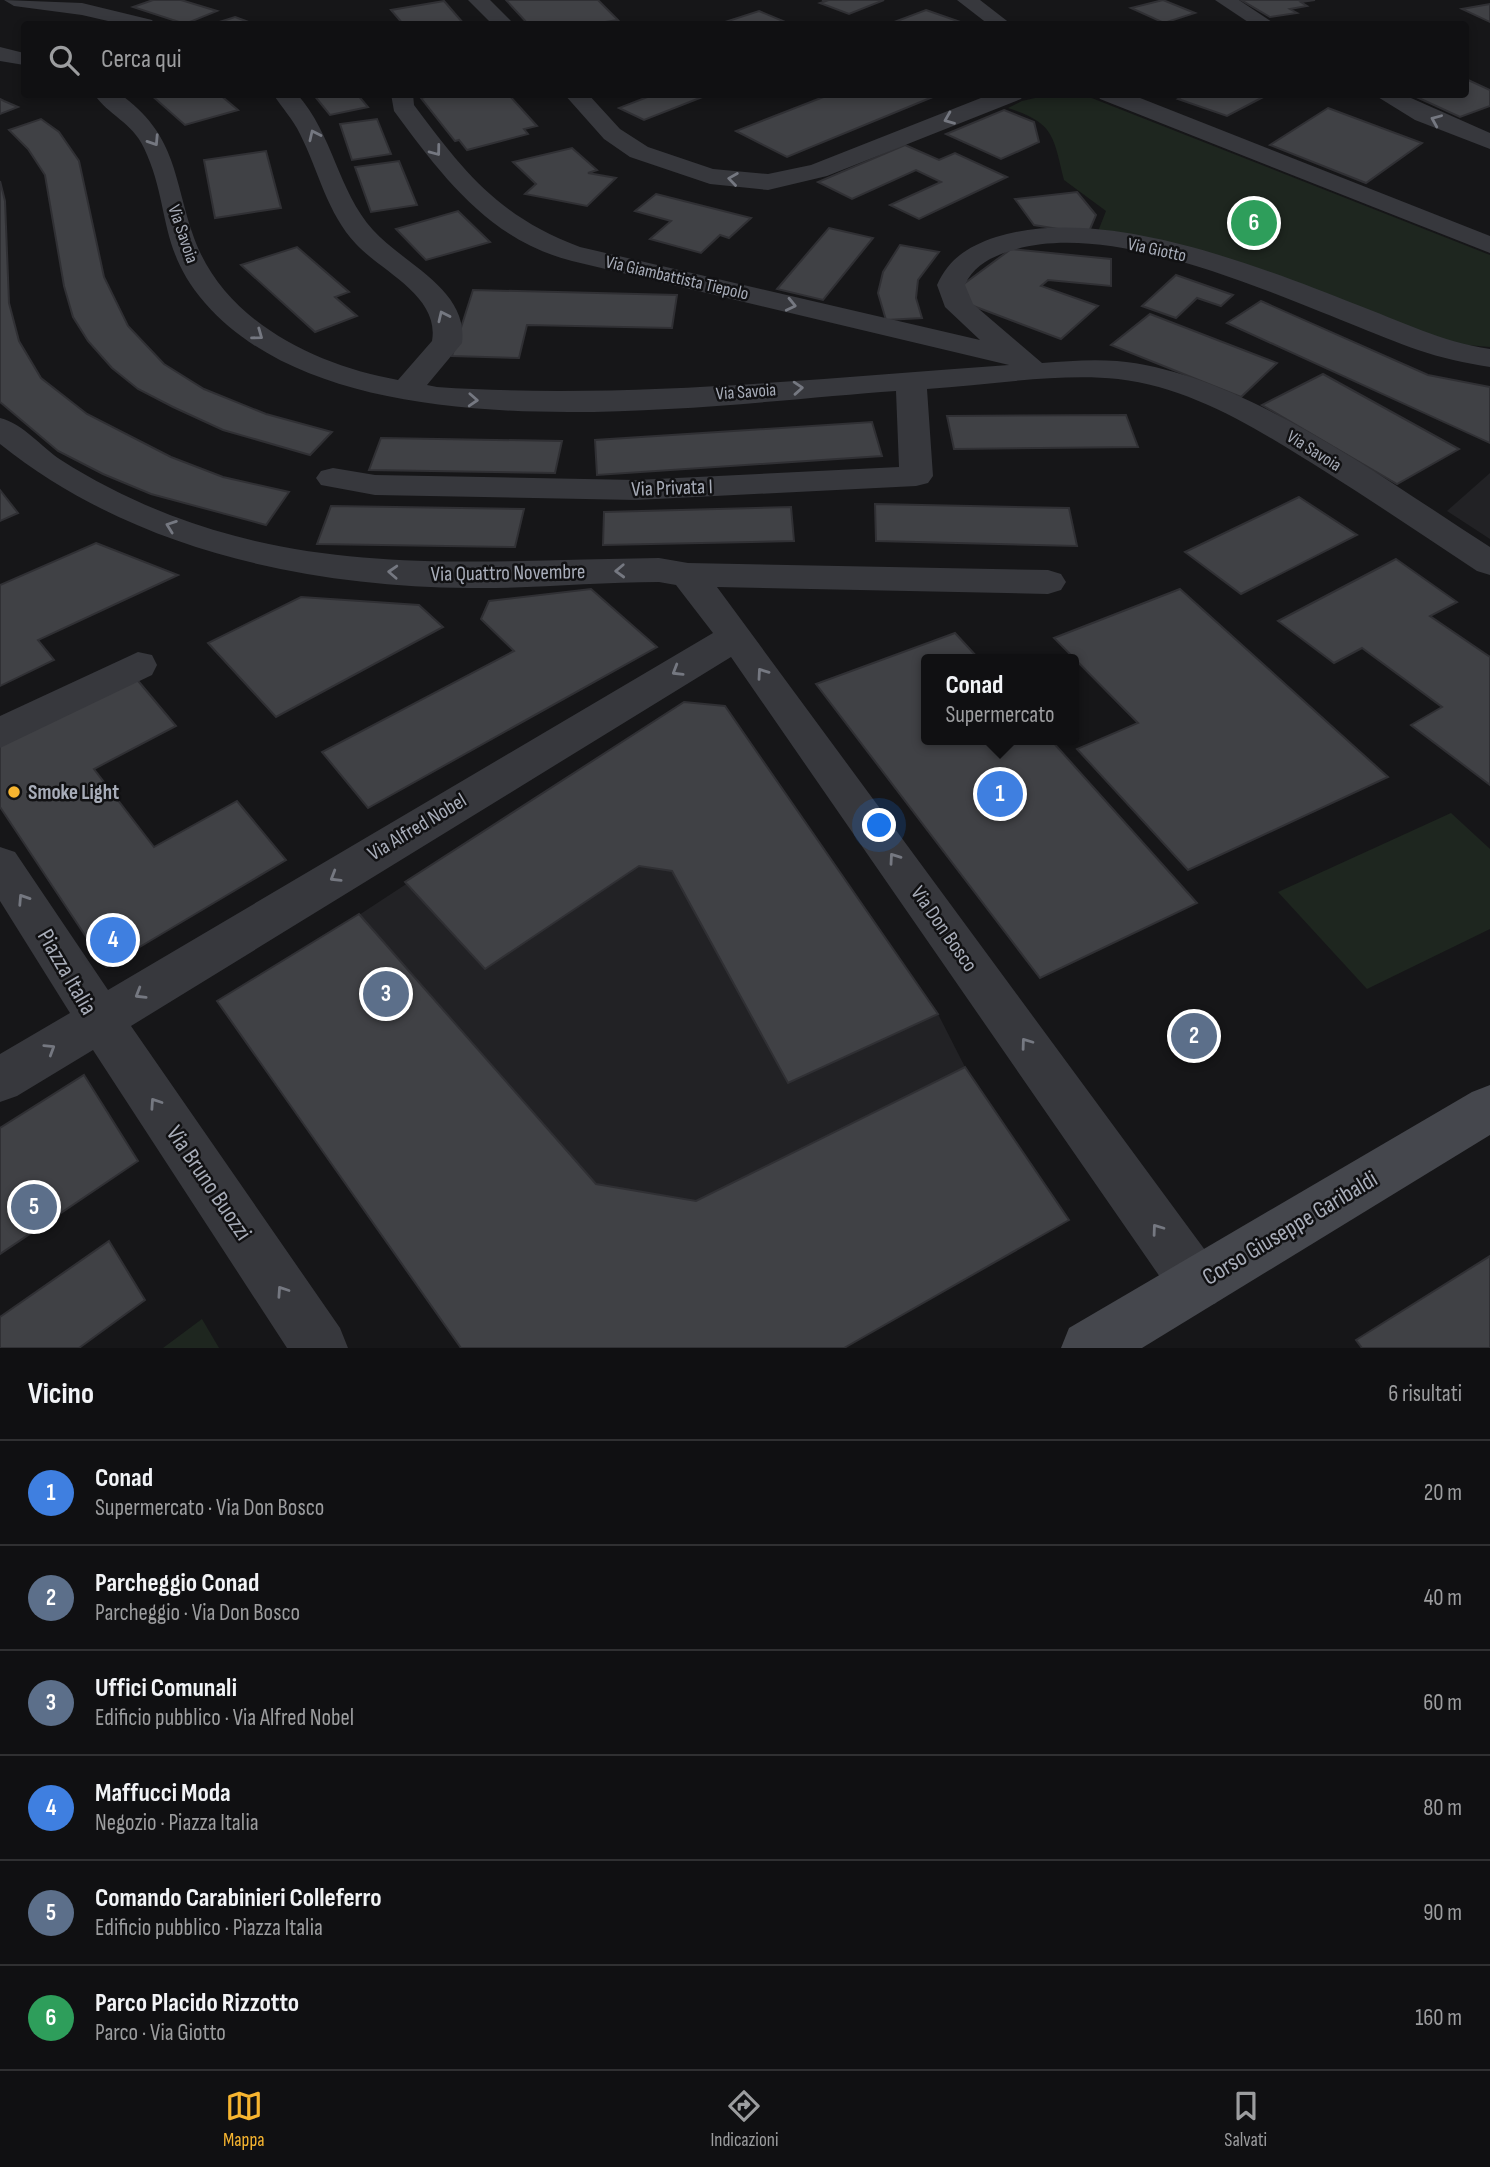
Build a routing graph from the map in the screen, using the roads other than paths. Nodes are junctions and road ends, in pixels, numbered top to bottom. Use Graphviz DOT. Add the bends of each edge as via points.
graph roads {
  1 [pos="14,0"];
  2 [pos="478,0"];
  3 [pos="967,0"];
  4 [pos="1225,0"];
  5 [pos="132,21"];
  6 [pos="502,21"];
  7 [pos="996,21"];
  8 [pos="1260,21"];
  9 [pos="0,54"];
  10 [pos="21,59"];
  11 [pos="110,98"];
  12 [pos="287,98"];
  13 [pos="402,98"];
  14 [pos="579,98"];
  15 [pos="1003,98"];
  16 [pos="1118,98"];
  17 [pos="1391,98"];
  18 [pos="1490,142"];
  19 [pos="1490,245"];
  20 [pos="1490,358"];
  21 [pos="1026,365"];
  22 [pos="911,381"];
  23 [pos="405,391"];
  24 [pos="0,428"];
  25 [pos="333,478"];
  26 [pos="1490,563"];
  27 [pos="688,575"];
  28 [pos="1048,582"];
  29 [pos="736,636"];
  30 [pos="138,665"];
  31 [pos="0,733"];
  32 [pos="0,864"];
  33 [pos="99,1018"];
  34 [pos="0,1080"];
  35 [pos="1490,1108"];
  36 [pos="1197,1284"];
  37 [pos="320,1348"];
  38 [pos="1089,1348"];
  1 -- 5 [label="street"];
  2 -- 6 [label="street"];
  3 -- 7 [label="street"];
  4 -- 8 [label="street"];
  9 -- 10 [label="street"];
  11 -- 23 [label="street, Via Savoia, one-way" via="157,144 188,257 227,309 255,334 293,357"];
  23 -- 12 [label="street, one-way" via="447,343 445,317 429,293 359,232 343,207 313,131"];
  13 -- 21 [label="street, Via Giambattista Tiepolo, one-way" via="402,106 474,197 499,219 545,244"];
  15 -- 14 [label="street, one-way" via="818,171 768,182 701,174 639,152 612,134"];
  16 -- 19 [label="street"];
  18 -- 17 [label="street, one-way"];
  20 -- 21 [label="street, Via Giotto" via="1449,350 1286,287 1195,259 1046,233 1010,239 979,252 960,268 951,285 962,310"];
  21 -- 22 [label="street, Via Savoia"];
  21 -- 26 [label="street, Via Savoia" via="1122,368 1157,375 1226,401 1289,435"];
  23 -- 22 [label="street, Via Savoia, one-way" via="458,399 558,401"];
  22 -- 25 [label="street, Via Privata I" via="916,476 636,490 375,485"];
  27 -- 24 [label="street, Via Quattro Novembre, one-way" via="659,570 477,576 381,572 276,555 136,513 47,466"];
  27 -- 28 [label="street, Via Quattro Novembre"];
  27 -- 29 [label="street, Via Don Bosco"];
  29 -- 33 [label="street, Via Alfred Nobel, one-way"];
  36 -- 29 [label="street, Via Don Bosco, one-way"];
  30 -- 31 [label="street"];
  33 -- 32 [label="street, Piazza Italia, one-way"];
  34 -- 33 [label="street, Piazza Italia, one-way"];
  37 -- 33 [label="street, Via Bruno Buozzi, one-way"];
  35 -- 36 [label="main road, Corso Giuseppe Garibaldi"];
  36 -- 38 [label="main road, Corso Giuseppe Garibaldi"];
}
